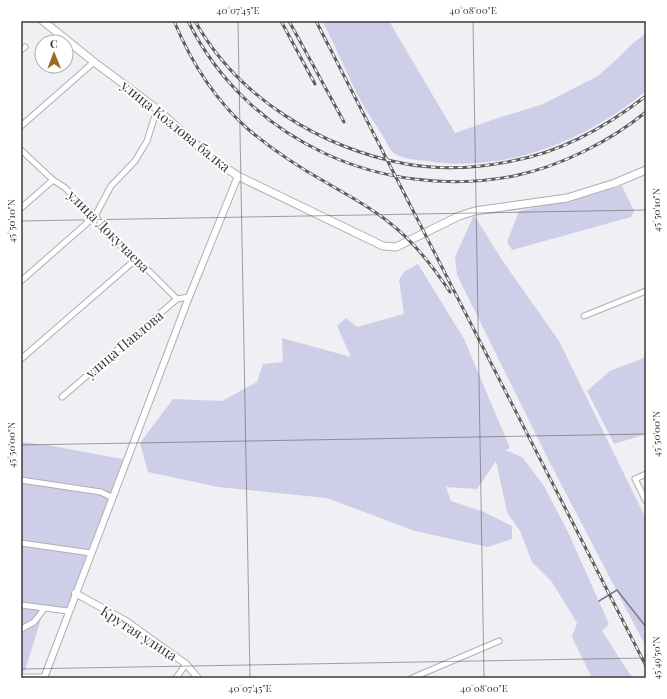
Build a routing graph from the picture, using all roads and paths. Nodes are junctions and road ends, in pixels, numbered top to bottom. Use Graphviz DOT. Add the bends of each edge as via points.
graph roads {
  1 [pos="43,21"];
  2 [pos="94,62"];
  3 [pos="157,109"];
  4 [pos="21,126"];
  5 [pos="21,150"];
  6 [pos="646,170"];
  7 [pos="238,176"];
  8 [pos="53,180"];
  9 [pos="21,208"];
  10 [pos="95,216"];
  11 [pos="134,261"];
  12 [pos="21,281"];
  13 [pos="646,292"];
  14 [pos="189,298"];
  15 [pos="177,299"];
  16 [pos="584,316"];
  17 [pos="21,359"];
  18 [pos="62,397"];
  19 [pos="646,474"];
  20 [pos="21,480"];
  21 [pos="113,498"];
  22 [pos="646,501"];
  23 [pos="21,543"];
  24 [pos="91,553"];
  25 [pos="75,593"];
  26 [pos="21,605"];
  27 [pos="44,609"];
  28 [pos="68,611"];
  29 [pos="21,629"];
  30 [pos="499,641"];
  31 [pos="186,664"];
  32 [pos="21,677"];
  33 [pos="44,678"];
  34 [pos="176,678"];
  35 [pos="198,678"];
  36 [pos="412,678"];
  1 -- 2 [label="main road, улица Козлова балка"];
  2 -- 3 [label="main road, улица Козлова балка"];
  2 -- 4 [label="street"];
  3 -- 7 [label="main road, улица Козлова балка" via="201,150"];
  3 -- 10 [label="street" via="147,141 135,161 111,186"];
  5 -- 8 [label="street, улица Докучаева"];
  6 -- 7 [label="main road, улица Козлова балка" via="567,198 476,211 459,216 396,247 384,246"];
  7 -- 14 [label="street"];
  8 -- 9 [label="street"];
  8 -- 10 [label="street, улица Докучаева"];
  10 -- 11 [label="street, улица Докучаева"];
  10 -- 12 [label="street"];
  11 -- 15 [label="street, улица Докучаева" via="149,271"];
  11 -- 17 [label="street"];
  13 -- 16 [label="street"];
  14 -- 15 [label="street"];
  14 -- 21 [label="street"];
  15 -- 18 [label="street, улица Павлова"];
  19 -- 22 [label="street" via="635,479"];
  20 -- 21 [label="street" via="101,492"];
  21 -- 24 [label="street"];
  23 -- 24 [label="street"];
  24 -- 25 [label="street"];
  25 -- 28 [label="street"];
  25 -- 31 [label="street, Крутая улица" via="126,621"];
  26 -- 27 [label="street"];
  27 -- 28 [label="street"];
  27 -- 29 [label="street" via="34,622"];
  28 -- 33 [label="street"];
  30 -- 36 [label="street"];
  31 -- 34 [label="street"];
  31 -- 35 [label="street, Крутая улица"];
  32 -- 33 [label="street"];
}
